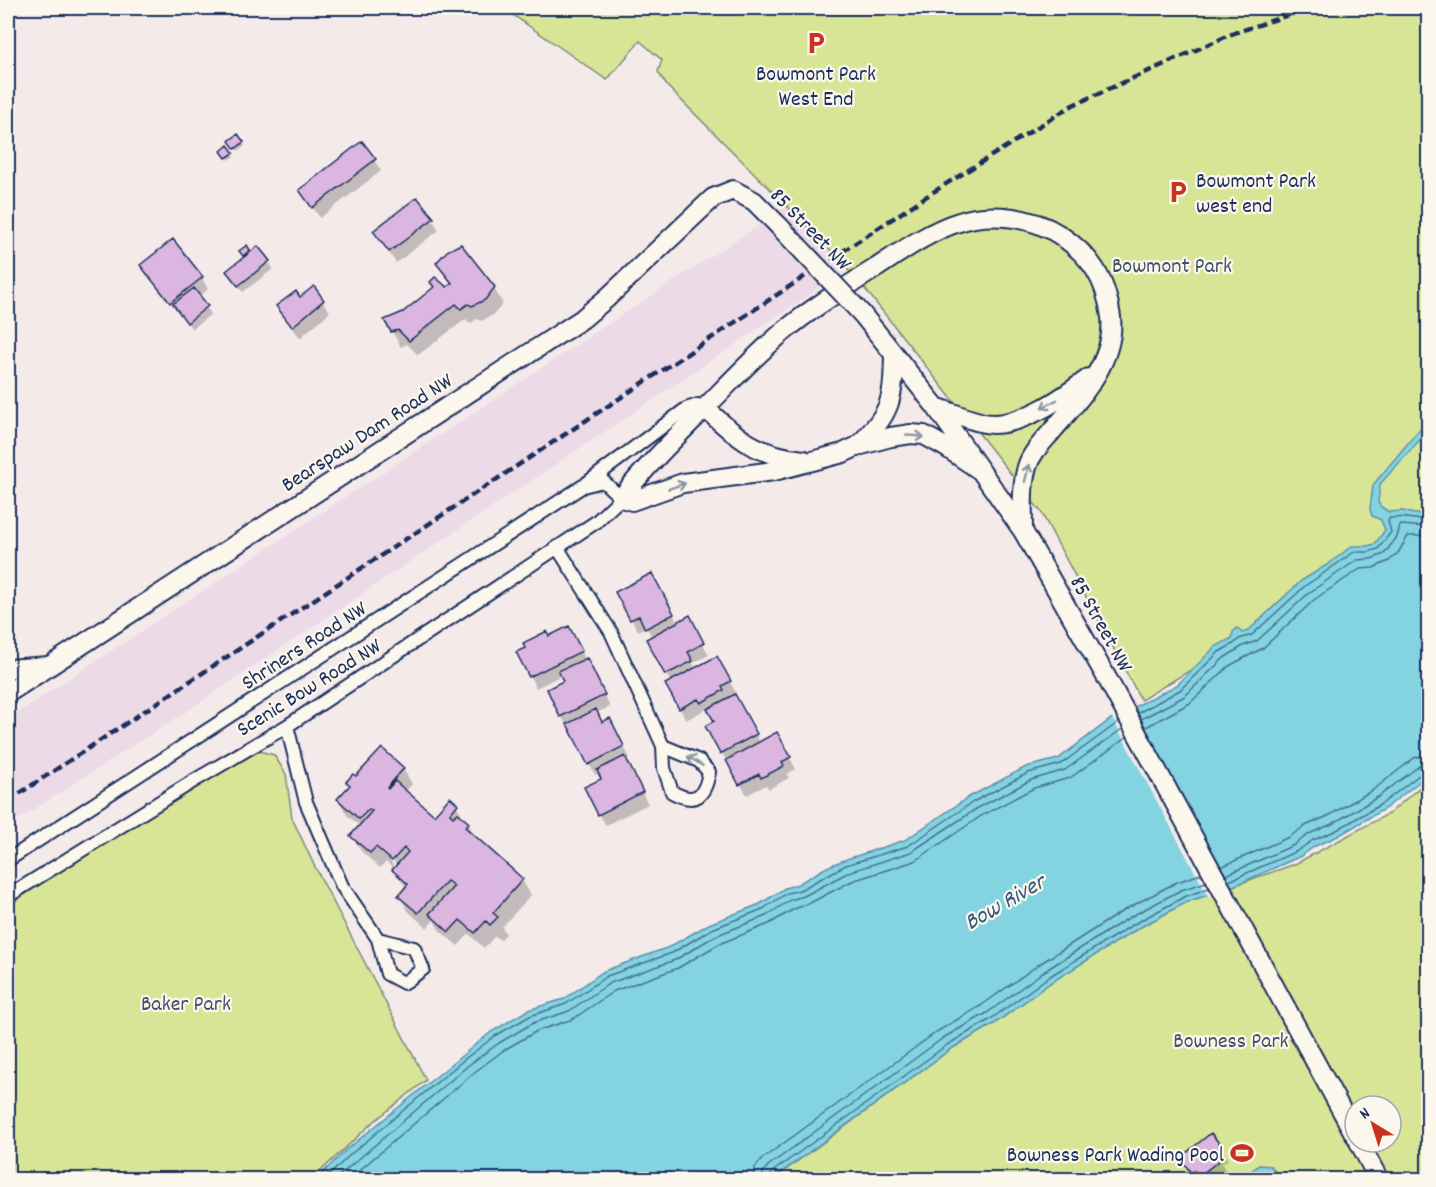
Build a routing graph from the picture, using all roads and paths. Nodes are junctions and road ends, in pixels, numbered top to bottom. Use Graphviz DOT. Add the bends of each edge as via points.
graph roads {
  1 [pos="733,190"];
  2 [pos="894,355"];
  3 [pos="1097,371"];
  4 [pos="936,407"];
  5 [pos="705,408"];
  6 [pos="858,446"];
  7 [pos="811,461"];
  8 [pos="981,471"];
  9 [pos="583,486"];
  10 [pos="621,498"];
  11 [pos="1023,531"];
  12 [pos="557,548"];
  13 [pos="50,666"];
  14 [pos="8,669"];
  15 [pos="8,693"];
  16 [pos="286,726"];
  17 [pos="663,746"];
  18 [pos="8,860"];
  19 [pos="8,896"];
  20 [pos="378,939"];
  21 [pos="1343,1113"];
  22 [pos="1365,1154"];
  23 [pos="1379,1179"];
  1 -- 2 [label="street, 85 Street NW, bridge" via="754,201 778,225 862,314"];
  1 -- 13 [label="street, Bearspaw Dam Road NW" via="699,209 582,319"];
  2 -- 4 [label="street, 85 Street NW"];
  2 -- 6 [label="street" via="888,408"];
  3 -- 4 [label="street, one-way" via="1052,404 1012,422 986,424"];
  3 -- 5 [label="street" via="1110,341 1111,319 1098,272 1071,243 1038,225 981,217 960,221 932,234 819,305 783,332"];
  11 -- 3 [label="street, one-way" via="1022,493 1027,466 1036,449 1085,394"];
  4 -- 8 [label="street, 85 Street NW"];
  5 -- 7 [label="street" via="734,435 757,448 783,458"];
  5 -- 9 [label="street, Shriners Road NW" via="698,405 686,409"];
  5 -- 10 [label="street" via="642,471"];
  6 -- 7 [label="street"];
  6 -- 8 [label="street, one-way" via="891,437 924,435"];
  10 -- 7 [label="street, one-way" via="632,501 683,483 774,471"];
  8 -- 11 [label="street, 85 Street NW"];
  9 -- 10 [label="street" via="603,481"];
  9 -- 18 [label="street, Shriners Road NW"];
  10 -- 12 [label="street, Scenic Bow Road NW" via="596,522"];
  11 -- 21 [label="street, 85 Street NW"];
  12 -- 16 [label="street, Scenic Bow Road NW"];
  12 -- 17 [label="street" via="611,632"];
  13 -- 14 [label="street"];
  13 -- 15 [label="street, Bearspaw Dam Road NW"];
  16 -- 19 [label="street, Scenic Bow Road NW"];
  16 -- 20 [label="street" via="306,802 342,886"];
  17 -- 17 [label="street, one-way" via="664,768 672,792 684,799 697,797 706,787 708,772 699,761"];
  22 -- 23 [label="street"];
}
